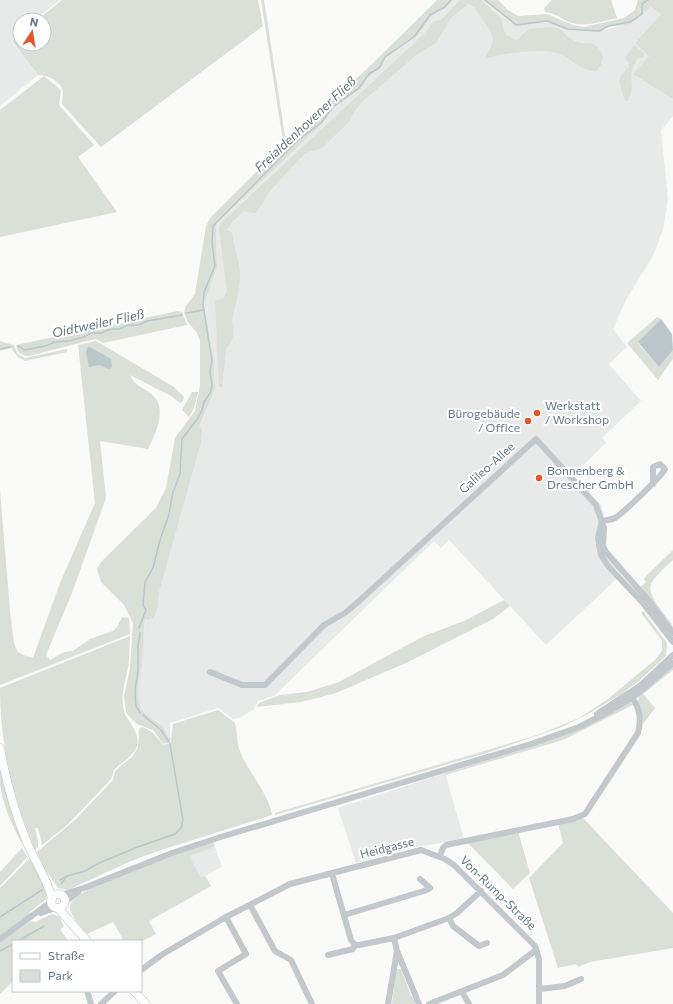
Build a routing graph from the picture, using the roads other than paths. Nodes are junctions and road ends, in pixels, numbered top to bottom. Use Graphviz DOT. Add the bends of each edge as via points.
graph roads {
  1 [pos="653,484"];
  2 [pos="602,521"];
  3 [pos="673,633"];
  4 [pos="673,642"];
  5 [pos="673,647"];
  6 [pos="673,654"];
  7 [pos="673,663"];
  8 [pos="210,672"];
  9 [pos="631,695"];
  10 [pos="0,748"];
  11 [pos="440,856"];
  12 [pos="332,874"];
  13 [pos="420,879"];
  14 [pos="481,891"];
  15 [pos="58,902"];
  16 [pos="250,905"];
  17 [pos="344,915"];
  18 [pos="226,917"];
  19 [pos="448,918"];
  20 [pos="394,938"];
  21 [pos="0,939"];
  22 [pos="86,940"];
  23 [pos="487,943"];
  24 [pos="355,944"];
  25 [pos="536,950"];
  26 [pos="397,951"];
  27 [pos="328,955"];
  28 [pos="142,969"];
  29 [pos="581,979"];
  30 [pos="540,989"];
  31 [pos="87,992"];
  32 [pos="115,992"];
  33 [pos="135,992"];
  34 [pos="462,992"];
  35 [pos="91,1004"];
  36 [pos="101,1004"];
  37 [pos="146,1004"];
  38 [pos="237,1004"];
  39 [pos="312,1004"];
  40 [pos="388,1004"];
  41 [pos="419,1004"];
  42 [pos="428,1004"];
  43 [pos="469,1004"];
  44 [pos="539,1004"];
  1 -- 2 [label="street" via="616,518"];
  2 -- 3 [label="street, Galileo-Allee" via="603,546 606,552"];
  2 -- 4 [label="street" via="598,538 601,555"];
  2 -- 8 [label="street, Galileo-Allee" via="596,505 536,439 358,602 324,625 265,685 242,685"];
  5 -- 6 [label="street"];
  6 -- 9 [label="street"];
  7 -- 9 [label="street"];
  9 -- 11 [label="street" via="639,710 641,721 638,733 585,814 446,845 442,848"];
  9 -- 15 [label="street" via="564,732 509,751 216,838 84,888"];
  10 -- 15 [label="main road" via="12,802 29,848"];
  11 -- 12 [label="street, Heidgasse" via="421,850"];
  11 -- 14 [label="street, Von-Rump-Straße" via="454,865"];
  12 -- 16 [label="street, Heidgasse" via="290,884"];
  12 -- 17 [label="street"];
  13 -- 17 [label="street" via="430,888 424,892"];
  14 -- 19 [label="street" via="457,914"];
  14 -- 25 [label="street, Von-Rump-Straße"];
  15 -- 21 [label="street"];
  15 -- 22 [label="main road"];
  16 -- 18 [label="street, Heidgasse"];
  16 -- 39 [label="street" via="275,951 291,960"];
  17 -- 24 [label="street" via="351,940"];
  18 -- 28 [label="street, Heidgasse"];
  18 -- 38 [label="street" via="246,954 218,971"];
  19 -- 20 [label="street"];
  19 -- 23 [label="street" via="453,926 479,946"];
  20 -- 24 [label="street" via="359,946"];
  20 -- 26 [label="street"];
  24 -- 27 [label="street" via="353,948"];
  25 -- 30 [label="street" via="539,959"];
  25 -- 34 [label="street" via="503,975"];
  26 -- 40 [label="street"];
  26 -- 41 [label="street"];
  29 -- 30 [label="street" via="564,986"];
  30 -- 44 [label="street"];
  31 -- 35 [label="street"];
  32 -- 36 [label="street"];
  33 -- 37 [label="main road"];
  34 -- 42 [label="street"];
  34 -- 43 [label="street"];
}
